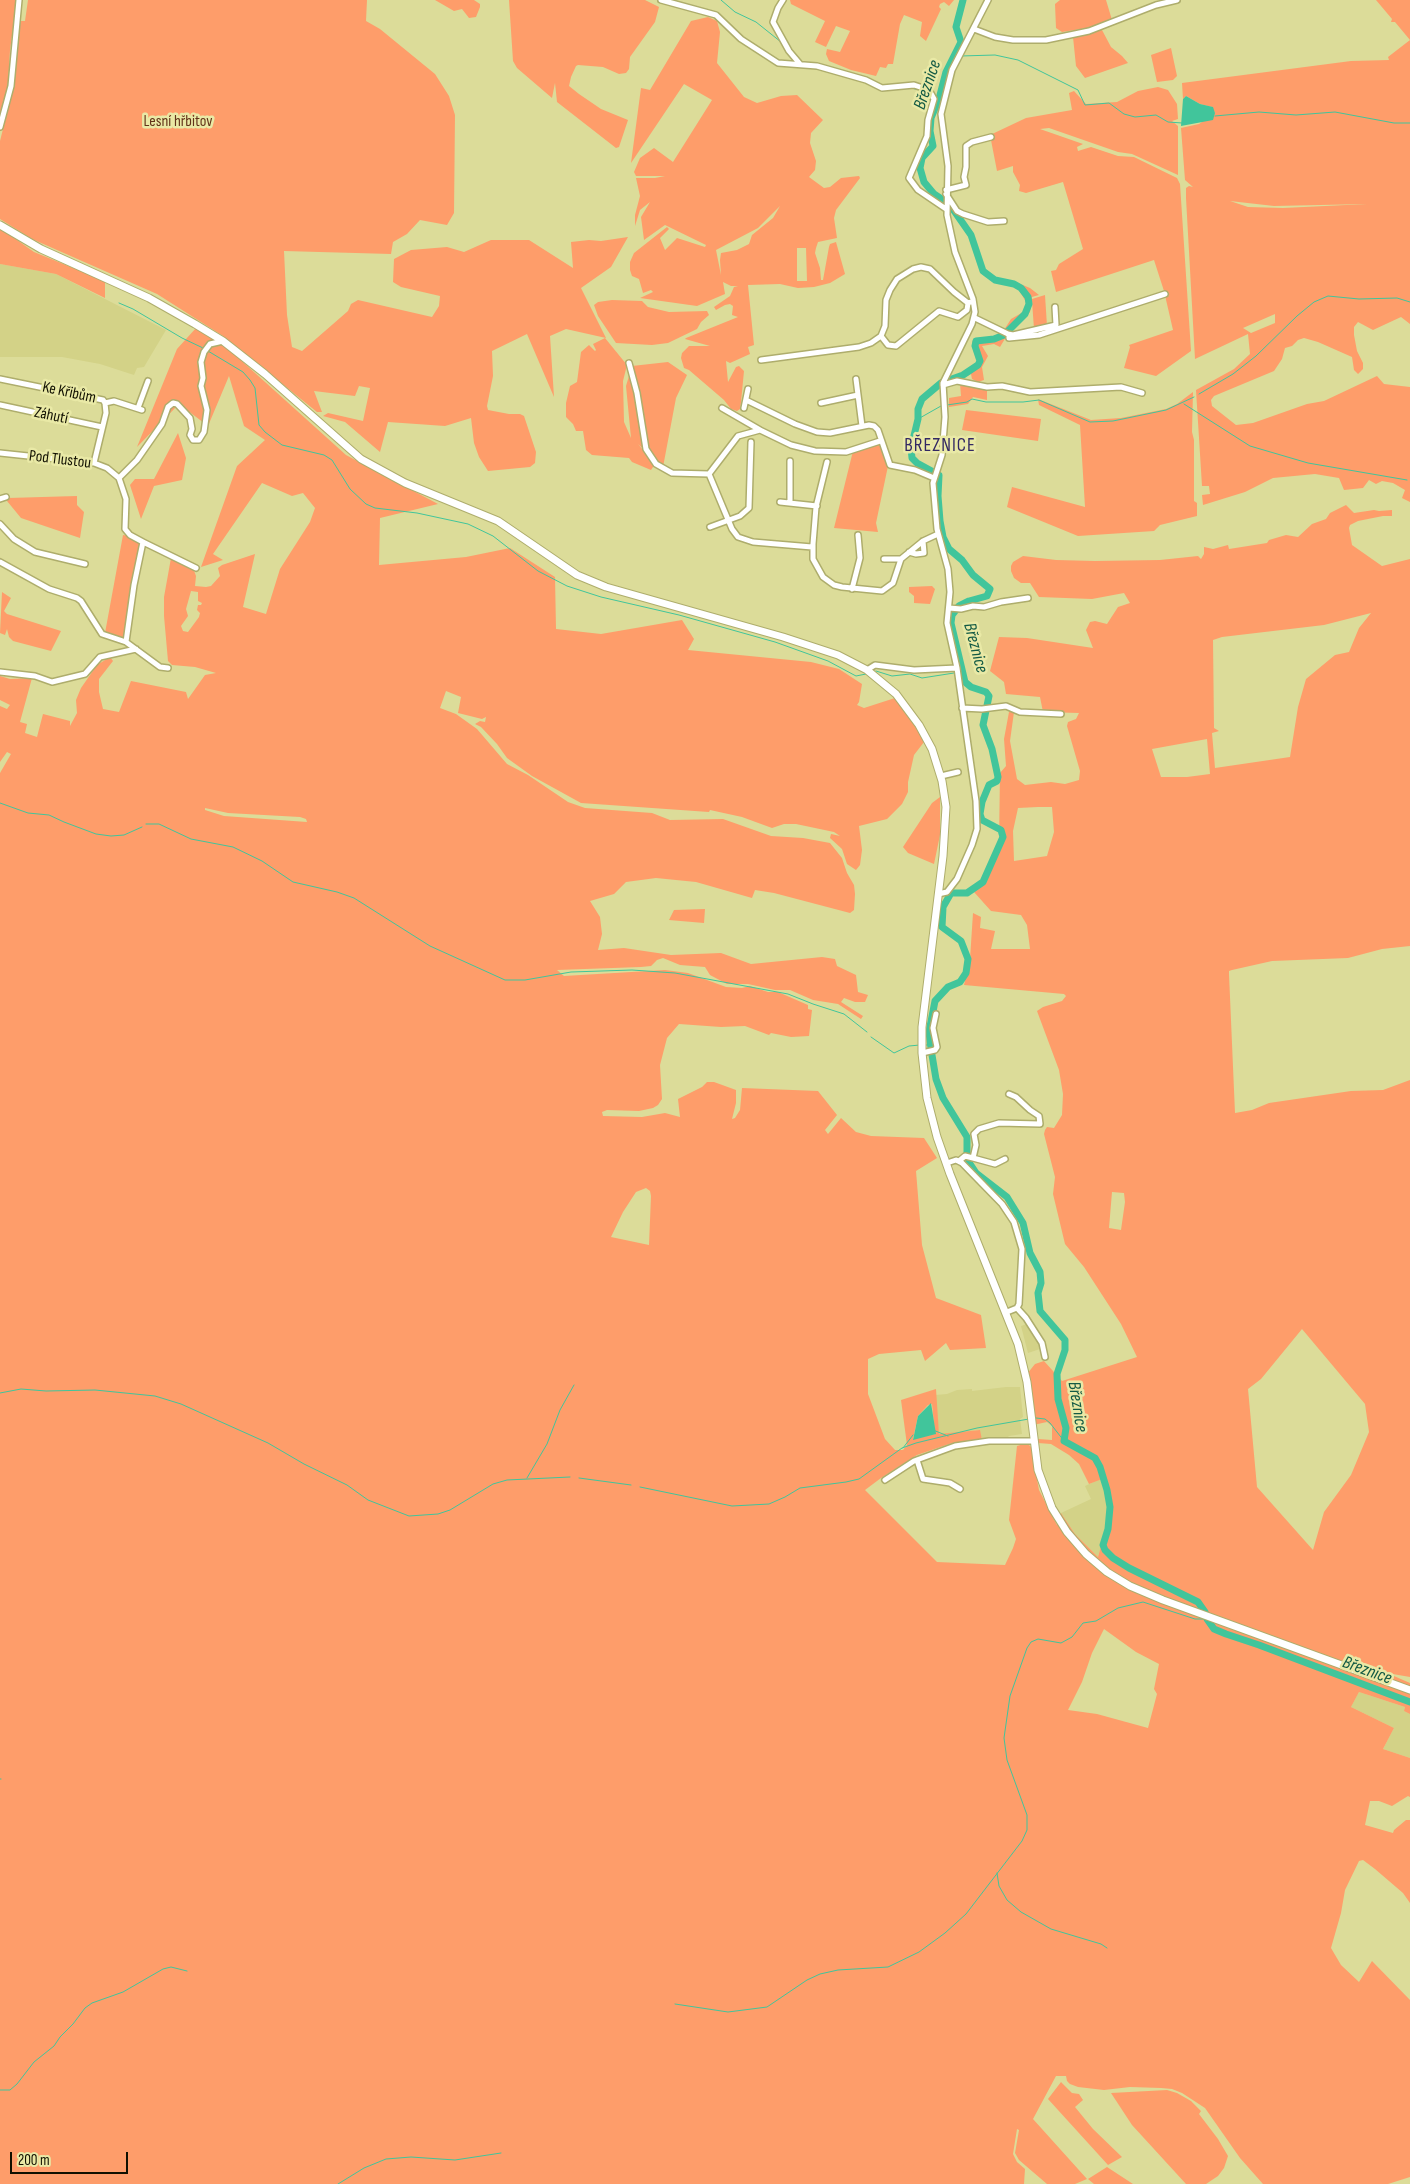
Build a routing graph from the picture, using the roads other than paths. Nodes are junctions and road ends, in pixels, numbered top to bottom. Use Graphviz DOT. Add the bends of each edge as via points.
graph roads {
  1 [pos="20,0"];
  2 [pos="661,0"];
  3 [pos="784,0"];
  4 [pos="988,0"];
  5 [pos="1177,0"];
  6 [pos="1156,2"];
  7 [pos="974,29"];
  8 [pos="800,64"];
  9 [pos="938,100"];
  10 [pos="0,127"];
  11 [pos="991,137"];
  12 [pos="946,192"];
  13 [pos="946,209"];
  14 [pos="1004,221"];
  15 [pos="0,225"];
  16 [pos="1165,294"];
  17 [pos="971,302"];
  18 [pos="1055,307"];
  19 [pos="975,318"];
  20 [pos="1007,334"];
  21 [pos="881,336"];
  22 [pos="223,342"];
  23 [pos="761,360"];
  24 [pos="629,363"];
  25 [pos="0,379"];
  26 [pos="856,379"];
  27 [pos="148,381"];
  28 [pos="943,385"];
  29 [pos="748,388"];
  30 [pos="1142,393"];
  31 [pos="858,396"];
  32 [pos="746,400"];
  33 [pos="821,403"];
  34 [pos="105,404"];
  35 [pos="0,405"];
  36 [pos="722,408"];
  37 [pos="744,408"];
  38 [pos="102,426"];
  39 [pos="862,426"];
  40 [pos="760,430"];
  41 [pos="880,441"];
  42 [pos="751,442"];
  43 [pos="0,453"];
  44 [pos="790,461"];
  45 [pos="827,462"];
  46 [pos="94,463"];
  47 [pos="709,474"];
  48 [pos="935,474"];
  49 [pos="119,478"];
  50 [pos="780,502"];
  51 [pos="790,503"];
  52 [pos="817,506"];
  53 [pos="728,520"];
  54 [pos="0,524"];
  55 [pos="710,527"];
  56 [pos="938,534"];
  57 [pos="858,535"];
  58 [pos="923,541"];
  59 [pos="144,542"];
  60 [pos="812,547"];
  61 [pos="909,552"];
  62 [pos="884,559"];
  63 [pos="901,559"];
  64 [pos="0,562"];
  65 [pos="85,564"];
  66 [pos="196,568"];
  67 [pos="852,589"];
  68 [pos="1028,598"];
  69 [pos="954,608"];
  70 [pos="126,642"];
  71 [pos="136,650"];
  72 [pos="168,668"];
  73 [pos="957,668"];
  74 [pos="867,670"];
  75 [pos="0,672"];
  76 [pos="962,708"];
  77 [pos="1061,714"];
  78 [pos="958,772"];
  79 [pos="941,776"];
  80 [pos="938,894"];
  81 [pos="936,1014"];
  82 [pos="922,1048"];
  83 [pos="1009,1094"];
  84 [pos="970,1157"];
  85 [pos="1005,1160"];
  86 [pos="959,1161"];
  87 [pos="946,1163"];
  88 [pos="1017,1308"];
  89 [pos="1007,1312"];
  90 [pos="1045,1357"];
  91 [pos="1033,1441"];
  92 [pos="916,1460"];
  93 [pos="885,1480"];
  94 [pos="960,1489"];
  95 [pos="1410,1690"];
  1 -- 10 [label="street" via="11,86"];
  2 -- 8 [label="street" via="713,13 738,36 776,62"];
  3 -- 8 [label="street" via="772,22"];
  4 -- 7 [label="street"];
  5 -- 6 [label="street"];
  6 -- 7 [label="street" via="1089,31 1046,40 1013,40"];
  7 -- 9 [label="street"];
  8 -- 9 [label="street" via="852,76 882,88 920,86"];
  9 -- 12 [label="street" via="948,166"];
  9 -- 13 [label="street" via="909,178 918,190"];
  11 -- 12 [label="street" via="966,146 966,185"];
  12 -- 13 [label="street"];
  12 -- 14 [label="street" via="963,214 988,222"];
  13 -- 17 [label="street"];
  15 -- 22 [label="main road" via="40,249 172,310"];
  16 -- 20 [label="street" via="1039,335 1009,338"];
  17 -- 19 [label="street"];
  17 -- 21 [label="street" via="958,317 940,311 899,346 888,345"];
  17 -- 21 [label="street" via="930,269 913,269 897,279 890,290"];
  18 -- 20 [label="street" via="1056,325"];
  19 -- 20 [label="street"];
  19 -- 28 [label="street"];
  21 -- 23 [label="street" via="858,347"];
  22 -- 49 [label="street" via="210,344 201,362 207,410 204,432 199,440 193,440 190,435 190,418 173,403 168,406 162,424 137,460"];
  22 -- 74 [label="main road" via="275,382 361,459 405,483 498,521 577,575 606,587 807,644"];
  24 -- 47 [label="street" via="649,455 672,474"];
  25 -- 34 [label="street, Ke Křibům" via="100,398"];
  26 -- 31 [label="street"];
  27 -- 34 [label="street" via="140,409 114,401"];
  28 -- 30 [label="street" via="957,381 1030,392 1121,387"];
  28 -- 48 [label="street" via="943,451"];
  29 -- 32 [label="street"];
  31 -- 33 [label="street"];
  31 -- 39 [label="street"];
  32 -- 37 [label="street"];
  32 -- 39 [label="street" via="817,432 830,433"];
  34 -- 38 [label="street, Ke Křibům"];
  35 -- 38 [label="street, Záhutí"];
  36 -- 40 [label="street"];
  38 -- 46 [label="street, Ke Křibům"];
  39 -- 41 [label="street" via="876,427"];
  40 -- 41 [label="street" via="796,447 815,451 846,452"];
  40 -- 47 [label="street" via="738,436"];
  41 -- 48 [label="street" via="890,465"];
  42 -- 53 [label="street" via="750,505 744,514"];
  43 -- 46 [label="street, Pod Tlustou"];
  44 -- 51 [label="street"];
  45 -- 52 [label="street"];
  46 -- 49 [label="street, Pod Tlustou"];
  47 -- 53 [label="street"];
  48 -- 56 [label="street" via="934,510"];
  49 -- 59 [label="street" via="126,499 125,529"];
  50 -- 51 [label="street"];
  51 -- 52 [label="street"];
  52 -- 60 [label="street"];
  53 -- 55 [label="street"];
  53 -- 60 [label="street" via="735,534 747,541"];
  54 -- 65 [label="street" via="14,539 35,552"];
  56 -- 58 [label="street"];
  56 -- 69 [label="street"];
  57 -- 67 [label="street" via="860,558"];
  58 -- 61 [label="street"];
  58 -- 61 [label="street" via="924,553"];
  59 -- 66 [label="street"];
  59 -- 70 [label="street"];
  60 -- 67 [label="street" via="813,559 823,577 834,585"];
  61 -- 63 [label="street"];
  62 -- 63 [label="street"];
  63 -- 67 [label="street" via="888,588 878,591"];
  64 -- 70 [label="street" via="49,589 77,598 102,634"];
  68 -- 69 [label="street" via="985,607"];
  69 -- 73 [label="street" via="948,633"];
  70 -- 71 [label="street"];
  71 -- 72 [label="street" via="160,667"];
  71 -- 75 [label="street" via="100,656 84,674 52,682 35,676"];
  73 -- 74 [label="street" via="914,670 875,665"];
  73 -- 76 [label="street"];
  74 -- 79 [label="main road" via="910,710 928,739"];
  76 -- 77 [label="street" via="1009,706 1020,712"];
  76 -- 80 [label="street" via="977,829 957,879 947,892"];
  78 -- 79 [label="street"];
  79 -- 80 [label="main road" via="946,824"];
  80 -- 82 [label="main road"];
  81 -- 82 [label="street" via="933,1028 937,1047 935,1050"];
  82 -- 87 [label="main road" via="929,1108"];
  83 -- 84 [label="street" via="1039,1116 1040,1124 999,1123 977,1130 974,1134 976,1145"];
  84 -- 85 [label="street" via="995,1164"];
  84 -- 86 [label="street"];
  86 -- 87 [label="street"];
  86 -- 88 [label="street" via="1002,1204 1014,1222 1022,1249"];
  87 -- 89 [label="main road"];
  88 -- 89 [label="street"];
  88 -- 90 [label="street" via="1042,1343"];
  89 -- 91 [label="main road" via="1021,1354"];
  91 -- 92 [label="street" via="976,1442"];
  91 -- 95 [label="main road" via="1043,1486 1056,1515 1079,1546 1107,1572 1164,1600"];
  92 -- 93 [label="street"];
  92 -- 94 [label="street" via="923,1479 950,1483"];
}
